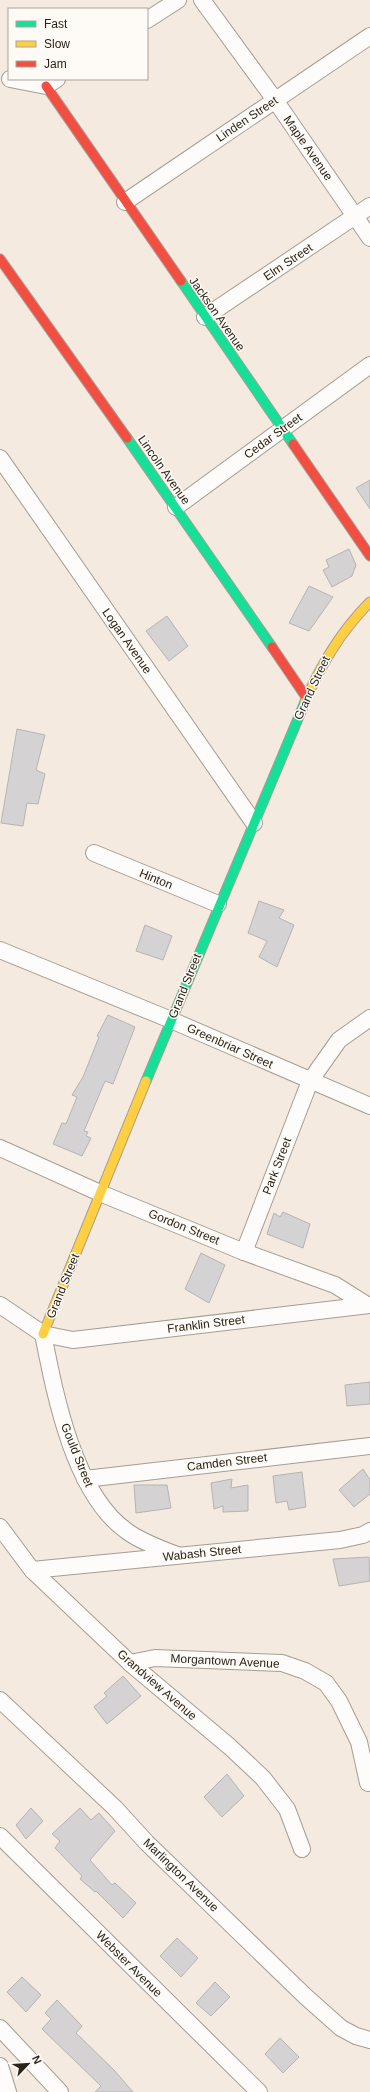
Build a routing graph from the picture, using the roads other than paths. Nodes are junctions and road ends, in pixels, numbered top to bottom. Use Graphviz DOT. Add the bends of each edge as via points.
graph roads {
  1 [pos="178,0"];
  2 [pos="202,0"];
  3 [pos="148,19"];
  4 [pos="370,36"];
  5 [pos="20,80"];
  6 [pos="51,83"];
  7 [pos="275,100"];
  8 [pos="125,202"];
  9 [pos="370,206"];
  10 [pos="355,216"];
  11 [pos="370,238"];
  12 [pos="0,259"];
  13 [pos="205,317"];
  14 [pos="370,365"];
  15 [pos="282,429"];
  16 [pos="0,458"];
  17 [pos="176,507"];
  18 [pos="370,556"];
  19 [pos="370,602"];
  20 [pos="306,697"];
  21 [pos="254,823"];
  22 [pos="94,853"];
  23 [pos="218,904"];
  24 [pos="0,950"];
  25 [pos="370,1018"];
  26 [pos="171,1020"];
  27 [pos="310,1081"];
  28 [pos="370,1106"];
  29 [pos="0,1148"];
  30 [pos="100,1193"];
  31 [pos="244,1252"];
  32 [pos="0,1305"];
  33 [pos="369,1305"];
  34 [pos="43,1334"];
  35 [pos="370,1446"];
  36 [pos="85,1479"];
  37 [pos="0,1527"];
  38 [pos="370,1531"];
  39 [pos="178,1555"];
  40 [pos="32,1570"];
  41 [pos="130,1663"];
  42 [pos="0,1700"];
  43 [pos="368,1783"];
  44 [pos="0,1836"];
  45 [pos="302,1849"];
  46 [pos="0,2028"];
  47 [pos="370,2040"];
  48 [pos="0,2066"];
  49 [pos="8,2092"];
  50 [pos="60,2092"];
  51 [pos="259,2092"];
  1 -- 3 [label="street"];
  2 -- 7 [label="street, Maple Avenue"];
  4 -- 7 [label="street, Linden Street"];
  5 -- 6 [label="street"];
  6 -- 8 [label="street, Jackson Avenue"];
  7 -- 8 [label="street, Linden Street"];
  7 -- 10 [label="street, Maple Avenue"];
  8 -- 13 [label="street, Jackson Avenue"];
  9 -- 10 [label="street, Elm Street"];
  10 -- 11 [label="street, Maple Avenue"];
  10 -- 13 [label="street, Elm Street"];
  12 -- 17 [label="street, Lincoln Avenue"];
  13 -- 15 [label="street, Jackson Avenue"];
  14 -- 15 [label="street, Cedar Street"];
  15 -- 17 [label="street, Cedar Street"];
  15 -- 18 [label="street, Jackson Avenue"];
  16 -- 21 [label="street, Logan Avenue"];
  17 -- 20 [label="street, Lincoln Avenue"];
  19 -- 20 [label="street, Grand Street" via="333,644"];
  20 -- 21 [label="street, Grand Street"];
  21 -- 23 [label="street, Grand Street"];
  22 -- 23 [label="street, Hinton"];
  23 -- 26 [label="street, Grand Street"];
  24 -- 26 [label="street, Greenbriar Street"];
  25 -- 27 [label="street, Park Street" via="339,1040"];
  26 -- 27 [label="street, Greenbriar Street"];
  26 -- 30 [label="street, Grand Street"];
  27 -- 28 [label="street, Greenbriar Street"];
  27 -- 31 [label="street, Park Street"];
  29 -- 30 [label="street, Gordon Street"];
  30 -- 31 [label="street, Gordon Street"];
  30 -- 34 [label="street, Grand Street"];
  31 -- 33 [label="street, Gordon Street" via="335,1285"];
  32 -- 34 [label="street, Grand Street"];
  33 -- 34 [label="street, Franklin Street" via="73,1340"];
  34 -- 36 [label="street, Gould Street" via="65,1430"];
  35 -- 36 [label="street, Camden Street"];
  36 -- 39 [label="street, Gould Street" via="104,1510 128,1532"];
  37 -- 40 [label="street, Grandview Avenue"];
  38 -- 39 [label="street, Wabash Street" via="340,1540"];
  39 -- 40 [label="street, Wabash Street" via="110,1564"];
  40 -- 41 [label="street, Grandview Avenue"];
  41 -- 43 [label="street, Morgantown Avenue" via="155,1658 282,1663 305,1671 326,1683 339,1701 359,1742"];
  41 -- 45 [label="street, Grandview Avenue" via="263,1778 286,1809"];
  42 -- 47 [label="street, Marlington Avenue" via="115,1808 147,1843 305,1996 341,2028"];
  44 -- 51 [label="street, Webster Avenue"];
  46 -- 50 [label="street"];
  48 -- 49 [label="street"];
}
